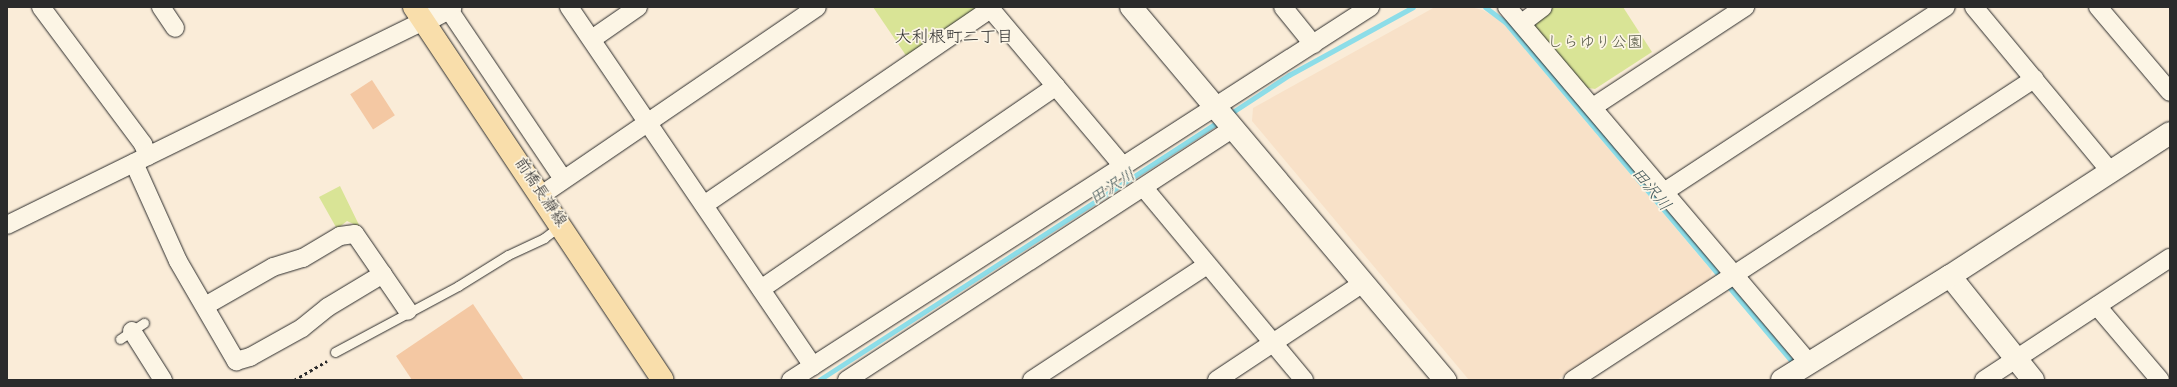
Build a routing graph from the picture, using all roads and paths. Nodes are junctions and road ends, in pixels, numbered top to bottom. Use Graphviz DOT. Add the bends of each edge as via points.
graph roads {
  1 [pos="41,7"];
  2 [pos="161,7"];
  3 [pos="448,7"];
  4 [pos="570,7"];
  5 [pos="638,7"];
  6 [pos="817,7"];
  7 [pos="1131,7"];
  8 [pos="1283,7"];
  9 [pos="1370,7"];
  10 [pos="1507,7"];
  11 [pos="1543,7"];
  12 [pos="1745,7"];
  13 [pos="1946,7"];
  14 [pos="1974,7"];
  15 [pos="2098,7"];
  16 [pos="990,8"];
  17 [pos="419,14"];
  18 [pos="1522,23"];
  19 [pos="175,28"];
  20 [pos="592,39"];
  21 [pos="1313,44"];
  22 [pos="2034,79"];
  23 [pos="1056,86"];
  24 [pos="2170,92"];
  25 [pos="1216,107"];
  26 [pos="1593,107"];
  27 [pos="646,123"];
  28 [pos="1233,128"];
  29 [pos="2170,133"];
  30 [pos="141,160"];
  31 [pos="1123,166"];
  32 [pos="2111,172"];
  33 [pos="564,179"];
  34 [pos="1144,188"];
  35 [pos="1664,192"];
  36 [pos="540,196"];
  37 [pos="704,205"];
  38 [pos="7,225"];
  39 [pos="560,226"];
  40 [pos="2170,258"];
  41 [pos="974,262"];
  42 [pos="1207,265"];
  43 [pos="383,274"];
  44 [pos="1734,275"];
  45 [pos="1950,276"];
  46 [pos="1363,283"];
  47 [pos="990,288"];
  48 [pos="761,289"];
  49 [pos="205,306"];
  50 [pos="2097,306"];
  51 [pos="408,311"];
  52 [pos="132,331"];
  53 [pos="1273,343"];
  54 [pos="335,352"];
  55 [pos="2015,360"];
  56 [pos="1810,363"];
  57 [pos="813,366"];
  58 [pos="163,380"];
  59 [pos="294,380"];
  60 [pos="663,380"];
  61 [pos="791,380"];
  62 [pos="847,380"];
  63 [pos="1032,380"];
  64 [pos="1217,380"];
  65 [pos="1304,380"];
  66 [pos="1445,380"];
  67 [pos="1572,380"];
  68 [pos="1782,380"];
  69 [pos="1984,380"];
  70 [pos="2032,380"];
  71 [pos="2160,380"];
  1 -- 30 [label="street" via="143,144"];
  2 -- 19 [label="street"];
  3 -- 17 [label="street"];
  3 -- 33 [label="street"];
  4 -- 20 [label="street"];
  5 -- 20 [label="street"];
  6 -- 27 [label="street"];
  7 -- 25 [label="street"];
  8 -- 21 [label="street"];
  9 -- 21 [label="street"];
  10 -- 18 [label="street"];
  11 -- 18 [label="street"];
  12 -- 26 [label="street"];
  13 -- 35 [label="street"];
  14 -- 22 [label="street"];
  15 -- 24 [label="street"];
  16 -- 23 [label="street"];
  16 -- 37 [label="street"];
  17 -- 30 [label="street"];
  17 -- 36 [label="main road, 前橋長瀞線"];
  18 -- 26 [label="street"];
  20 -- 27 [label="street"];
  21 -- 25 [label="street"];
  22 -- 32 [label="street"];
  22 -- 44 [label="street"];
  23 -- 31 [label="street"];
  23 -- 48 [label="street"];
  25 -- 28 [label="street"];
  25 -- 31 [label="street"];
  26 -- 35 [label="street"];
  27 -- 33 [label="street"];
  27 -- 37 [label="street"];
  28 -- 34 [label="street"];
  28 -- 46 [label="street"];
  29 -- 32 [label="street"];
  30 -- 38 [label="street"];
  30 -- 49 [label="street" via="178,261"];
  31 -- 41 [label="street"];
  32 -- 45 [label="street"];
  33 -- 36 [label="street"];
  34 -- 42 [label="street"];
  34 -- 47 [label="street"];
  35 -- 44 [label="street"];
  36 -- 39 [label="main road, 前橋長瀞線"];
  37 -- 48 [label="street"];
  39 -- 51 [label="lane" via="544,238"];
  39 -- 60 [label="main road, 前橋長瀞線"];
  40 -- 50 [label="street"];
  41 -- 47 [label="street"];
  41 -- 57 [label="street"];
  42 -- 53 [label="street"];
  42 -- 63 [label="street"];
  43 -- 49 [label="street" via="356,234 340,236 303,258 272,267"];
  43 -- 49 [label="street" via="328,306 302,328 250,357 236,361"];
  43 -- 51 [label="street"];
  44 -- 56 [label="street"];
  44 -- 67 [label="street"];
  45 -- 55 [label="street"];
  45 -- 56 [label="street"];
  46 -- 53 [label="street"];
  46 -- 66 [label="street"];
  47 -- 62 [label="street"];
  48 -- 57 [label="street"];
  50 -- 55 [label="street"];
  50 -- 71 [label="street"];
  51 -- 54 [label="lane"];
  52 -- 58 [label="street"];
  53 -- 64 [label="street"];
  53 -- 65 [label="street"];
  54 -- 59 [label="path" via="331,358"];
  55 -- 69 [label="street"];
  55 -- 70 [label="street"];
  56 -- 68 [label="street"];
  57 -- 61 [label="street"];
}
